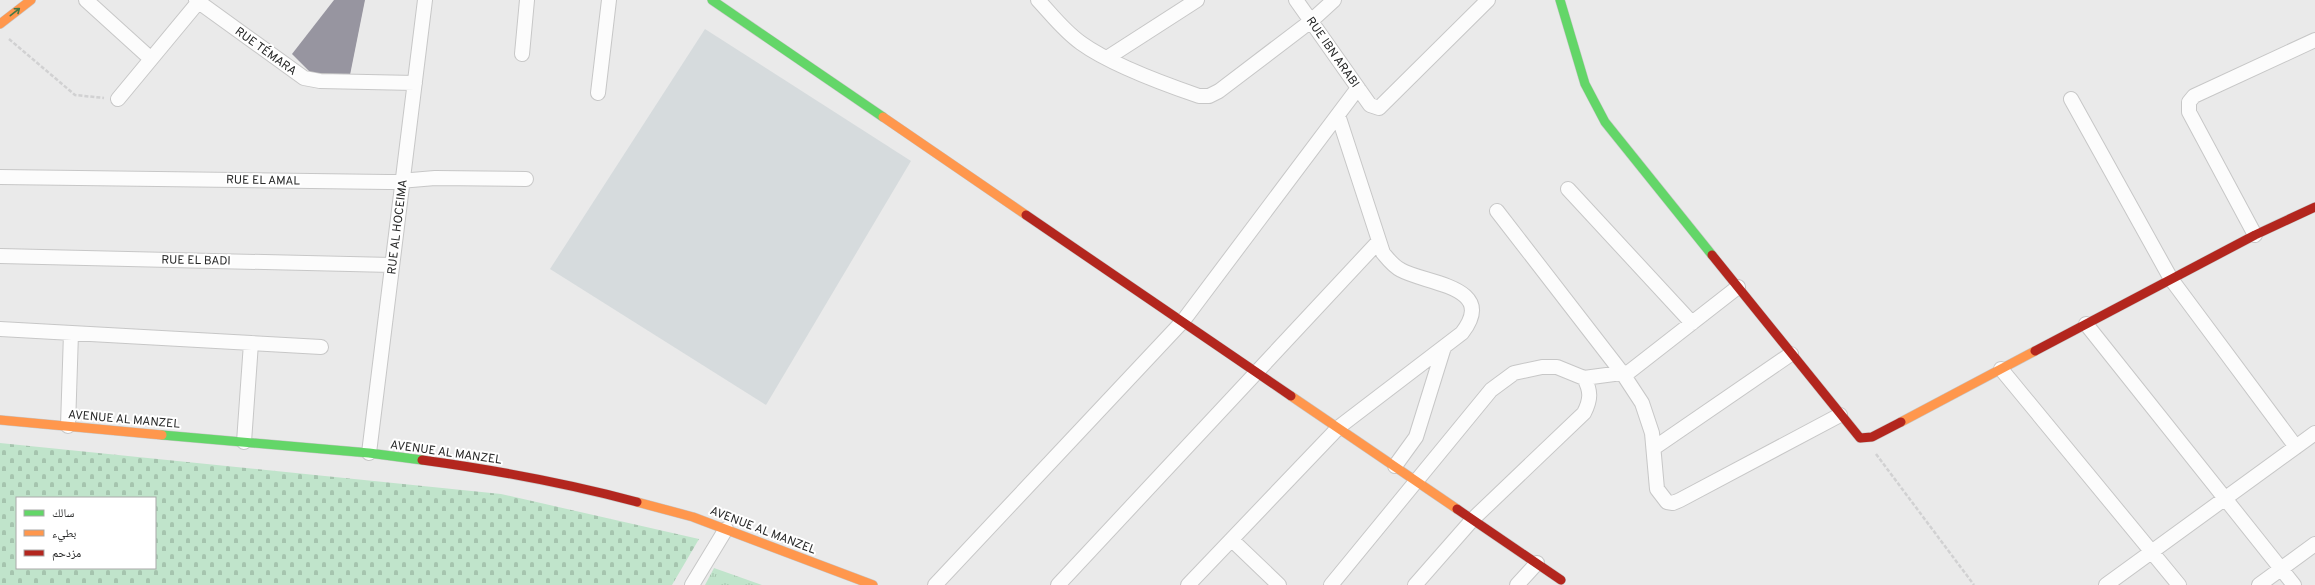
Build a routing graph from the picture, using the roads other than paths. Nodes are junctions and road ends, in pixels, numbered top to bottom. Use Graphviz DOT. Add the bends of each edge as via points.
graph roads {
  1 [pos="31,0"];
  2 [pos="86,0"];
  3 [pos="426,0"];
  4 [pos="527,0"];
  5 [pos="609,0"];
  6 [pos="712,0"];
  7 [pos="1197,0"];
  8 [pos="1296,0"];
  9 [pos="1334,0"];
  10 [pos="1488,0"];
  11 [pos="1560,0"];
  12 [pos="198,1"];
  13 [pos="1040,1"];
  14 [pos="1311,21"];
  15 [pos="0,24"];
  16 [pos="2315,40"];
  17 [pos="522,54"];
  18 [pos="1107,58"];
  19 [pos="151,59"];
  20 [pos="415,83"];
  21 [pos="1358,88"];
  22 [pos="598,93"];
  23 [pos="118,99"];
  24 [pos="2071,99"];
  25 [pos="1338,115"];
  26 [pos="0,177"];
  27 [pos="526,179"];
  28 [pos="403,181"];
  29 [pos="1568,189"];
  30 [pos="2315,208"];
  31 [pos="1497,211"];
  32 [pos="2255,235"];
  33 [pos="1379,241"];
  34 [pos="0,256"];
  35 [pos="392,265"];
  36 [pos="2171,279"];
  37 [pos="1738,287"];
  38 [pos="1183,321"];
  39 [pos="1692,323"];
  40 [pos="2086,324"];
  41 [pos="0,329"];
  42 [pos="71,333"];
  43 [pos="251,343"];
  44 [pos="321,347"];
  45 [pos="1444,347"];
  46 [pos="1791,354"];
  47 [pos="2001,369"];
  48 [pos="1258,371"];
  49 [pos="1623,374"];
  50 [pos="1584,378"];
  51 [pos="1840,415"];
  52 [pos="0,420"];
  53 [pos="68,426"];
  54 [pos="1339,427"];
  55 [pos="2315,433"];
  56 [pos="244,442"];
  57 [pos="2296,446"];
  58 [pos="1654,448"];
  59 [pos="369,453"];
  60 [pos="1395,466"];
  61 [pos="1417,481"];
  62 [pos="2224,498"];
  63 [pos="1473,519"];
  64 [pos="726,529"];
  65 [pos="1232,540"];
  66 [pos="2315,544"];
  67 [pos="2151,551"];
  68 [pos="1537,563"];
  69 [pos="2281,569"];
  70 [pos="1561,580"];
  71 [pos="692,585"];
  72 [pos="874,585"];
  73 [pos="935,585"];
  74 [pos="1058,585"];
  75 [pos="1188,585"];
  76 [pos="1279,585"];
  77 [pos="1331,585"];
  78 [pos="1415,585"];
  79 [pos="1517,585"];
  80 [pos="2106,585"];
  81 [pos="2179,585"];
  82 [pos="2259,585"];
  83 [pos="2294,585"];
  15 -- 1 [label="street, one-way"];
  2 -- 19 [label="street"];
  3 -- 20 [label="street, RUE AL HOCEIMA"];
  4 -- 17 [label="street"];
  5 -- 22 [label="street"];
  6 -- 38 [label="street"];
  7 -- 18 [label="street"];
  8 -- 14 [label="street, RUE IBN ARABI"];
  9 -- 14 [label="street"];
  10 -- 21 [label="street, RUE IBN ARABI" via="1382,106 1370,105"];
  11 -- 37 [label="street" via="1585,84 1605,122"];
  12 -- 19 [label="street"];
  12 -- 20 [label="street, RUE TÉMARA" via="304,78 320,81"];
  13 -- 18 [label="street" via="1059,24 1082,43"];
  14 -- 18 [label="street" via="1209,96 1188,93"];
  14 -- 21 [label="street, RUE IBN ARABI"];
  16 -- 32 [label="street" via="2194,96 2188,107"];
  19 -- 23 [label="street"];
  20 -- 28 [label="street, RUE AL HOCEIMA"];
  21 -- 25 [label="street"];
  24 -- 36 [label="street"];
  25 -- 33 [label="street"];
  25 -- 38 [label="street"];
  26 -- 28 [label="street, RUE EL AMAL"];
  27 -- 28 [label="street, RUE EL AMAL" via="435,178"];
  28 -- 35 [label="street, RUE AL HOCEIMA"];
  29 -- 39 [label="street"];
  30 -- 32 [label="street"];
  31 -- 49 [label="street"];
  32 -- 36 [label="street"];
  33 -- 45 [label="street" via="1383,253 1401,270 1457,290 1467,298 1472,310 1470,323"];
  33 -- 48 [label="street"];
  34 -- 35 [label="street, RUE EL BADI"];
  35 -- 59 [label="street, RUE AL HOCEIMA"];
  36 -- 40 [label="street"];
  36 -- 57 [label="street"];
  37 -- 39 [label="street"];
  37 -- 46 [label="street"];
  38 -- 48 [label="street"];
  38 -- 73 [label="street"];
  39 -- 49 [label="street"];
  40 -- 47 [label="street"];
  40 -- 62 [label="street"];
  41 -- 42 [label="street"];
  42 -- 43 [label="street"];
  42 -- 53 [label="street"];
  43 -- 44 [label="street"];
  43 -- 56 [label="street"];
  45 -- 54 [label="street"];
  45 -- 60 [label="street" via="1418,432 1407,453"];
  46 -- 51 [label="street"];
  46 -- 58 [label="street"];
  47 -- 51 [label="street" via="1865,439 1856,434"];
  47 -- 67 [label="street"];
  48 -- 54 [label="street"];
  48 -- 74 [label="street"];
  49 -- 50 [label="street"];
  49 -- 58 [label="street" via="1648,418"];
  50 -- 61 [label="street" via="1557,368 1542,367 1514,373 1491,390"];
  50 -- 63 [label="street" via="1589,389 1590,402 1584,413"];
  51 -- 58 [label="street" via="1673,503 1667,502 1657,489"];
  52 -- 53 [label="street, AVENUE AL MANZEL"];
  53 -- 56 [label="street, AVENUE AL MANZEL"];
  54 -- 60 [label="street"];
  54 -- 65 [label="street"];
  55 -- 57 [label="street"];
  56 -- 59 [label="street, AVENUE AL MANZEL"];
  57 -- 62 [label="street"];
  59 -- 64 [label="street, AVENUE AL MANZEL" via="490,469 587,489 693,517"];
  60 -- 61 [label="street"];
  61 -- 63 [label="street"];
  61 -- 77 [label="street"];
  62 -- 67 [label="street"];
  62 -- 69 [label="street"];
  63 -- 68 [label="street"];
  63 -- 78 [label="street"];
  64 -- 71 [label="street"];
  64 -- 72 [label="street, AVENUE AL MANZEL"];
  65 -- 75 [label="street"];
  65 -- 76 [label="street"];
  66 -- 69 [label="street"];
  67 -- 80 [label="street"];
  67 -- 81 [label="street"];
  68 -- 70 [label="street"];
  68 -- 79 [label="street"];
  69 -- 82 [label="street"];
  69 -- 83 [label="street"];
}
